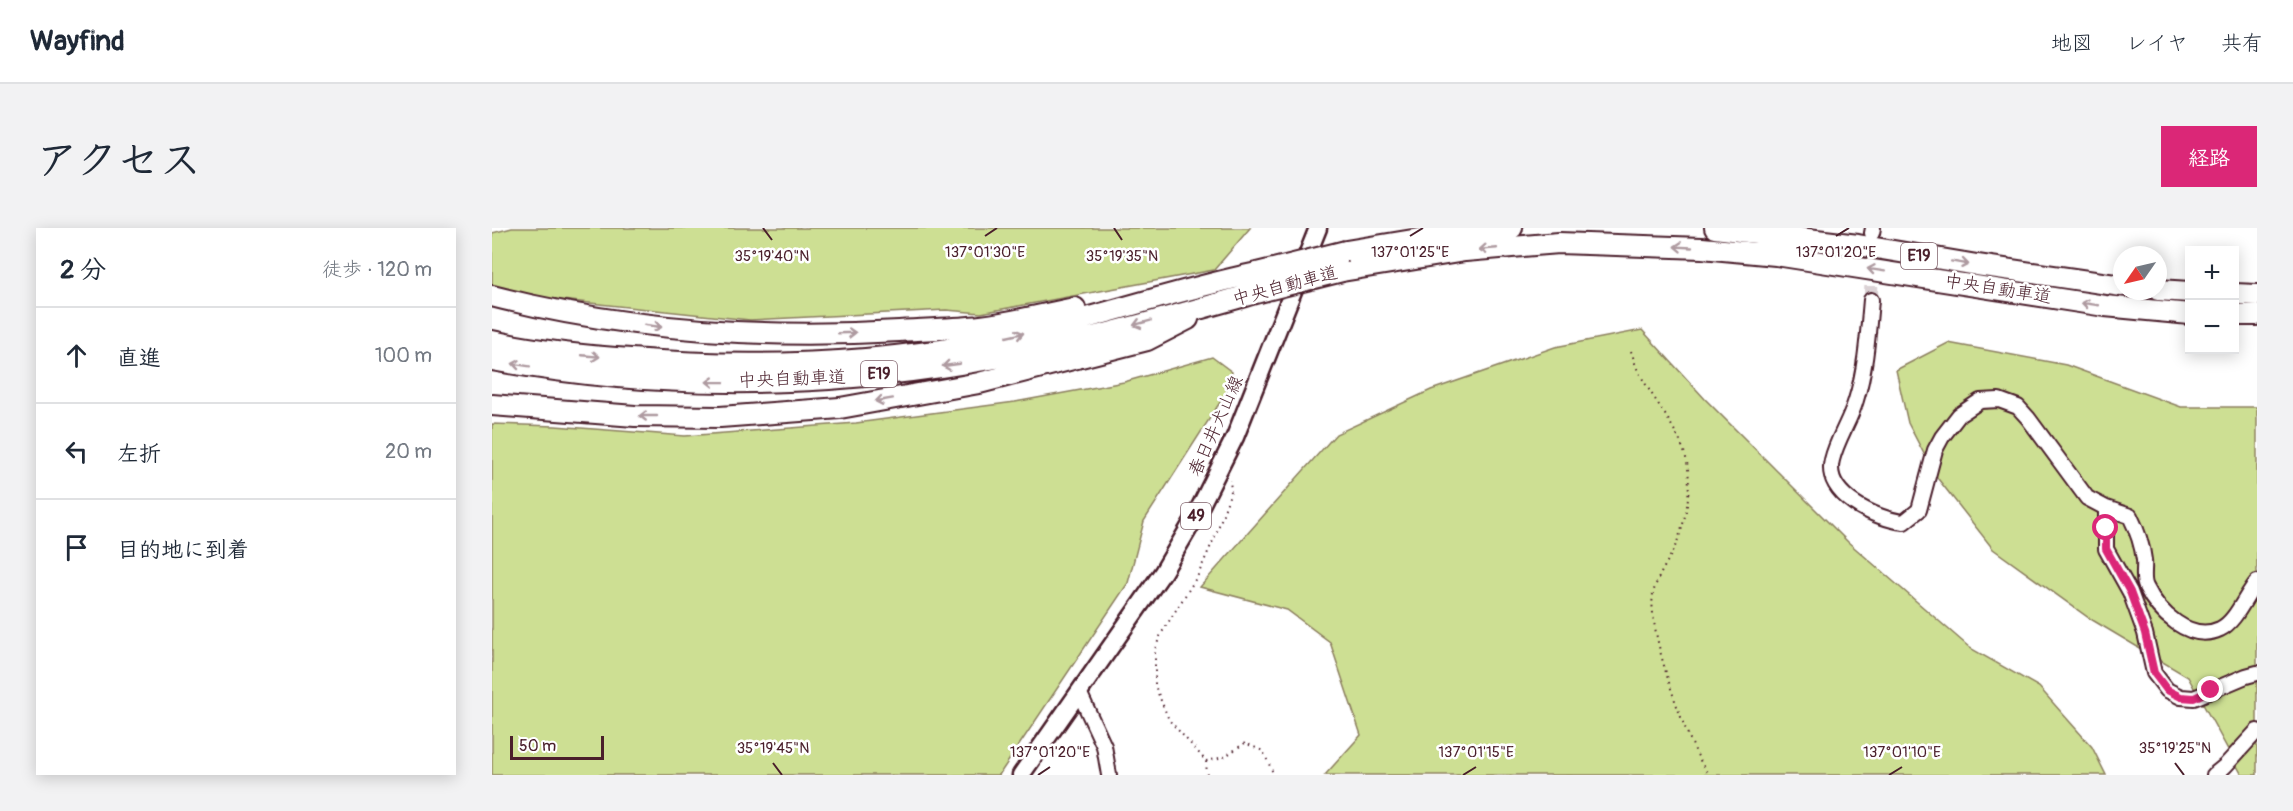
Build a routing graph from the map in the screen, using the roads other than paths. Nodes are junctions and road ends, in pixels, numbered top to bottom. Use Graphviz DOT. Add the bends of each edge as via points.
graph roads {
  1 [pos="1318,228"];
  2 [pos="1512,228"];
  3 [pos="1715,228"];
  4 [pos="1255,280"];
  5 [pos="2113,285"];
  6 [pos="2167,291"];
  7 [pos="2185,292"];
  8 [pos="2239,294"];
  9 [pos="2257,295"];
  10 [pos="492,296"];
  11 [pos="1871,300"];
  12 [pos="1220,303"];
  13 [pos="2185,314"];
  14 [pos="2239,315"];
  15 [pos="2257,315"];
  16 [pos="492,341"];
  17 [pos="492,360"];
  18 [pos="492,405"];
  19 [pos="2106,508"];
  20 [pos="2257,582"];
  21 [pos="2257,673"];
  22 [pos="1079,693"];
  23 [pos="2257,731"];
  24 [pos="1021,775"];
  25 [pos="1109,775"];
  26 [pos="2214,775"];
  1 -- 22 [label="main road, 春日井犬山線 / 49" via="1218,473 1163,572"];
  2 -- 4 [label="highway, 中央自動車道 / E19, bridge" via="1346,251"];
  3 -- 5 [label="highway, 中央自動車道 / E19, one-way" via="1858,245"];
  10 -- 4 [label="highway, one-way" via="661,327 786,335 981,326 1089,305 1238,266"];
  4 -- 12 [label="highway, 中央自動車道 / E19"];
  13 -- 4 [label="highway, 中央自動車道 / E19, one-way, bridge" via="2105,306 1788,257 1702,248 1559,243 1465,251"];
  16 -- 4 [label="highway, 中央自動車道 / E19, one-way" via="579,355 683,363 805,363 981,343"];
  6 -- 7 [label="highway"];
  8 -- 9 [label="highway"];
  11 -- 19 [label="street" via="1868,342 1856,400 1832,461 1831,476 1843,495 1889,521 1904,522 1919,510 1935,450 1953,422 1980,401 2000,400 2018,407 2087,498"];
  12 -- 17 [label="highway, 中央自動車道 / E19, one-way" via="968,363 819,380 633,378"];
  12 -- 18 [label="highway, one-way" via="1147,340 979,383 840,408 720,417 646,417"];
  14 -- 15 [label="highway"];
  19 -- 20 [label="street" via="2130,516 2139,534 2144,585 2161,610 2183,628 2197,632 2221,629"];
  19 -- 21 [label="street" via="2106,549 2130,592 2154,673 2167,690 2194,698"];
  22 -- 24 [label="main road, 春日井犬山線 / 49"];
  22 -- 25 [label="street" via="1104,746"];
  23 -- 26 [label="street"];
}
